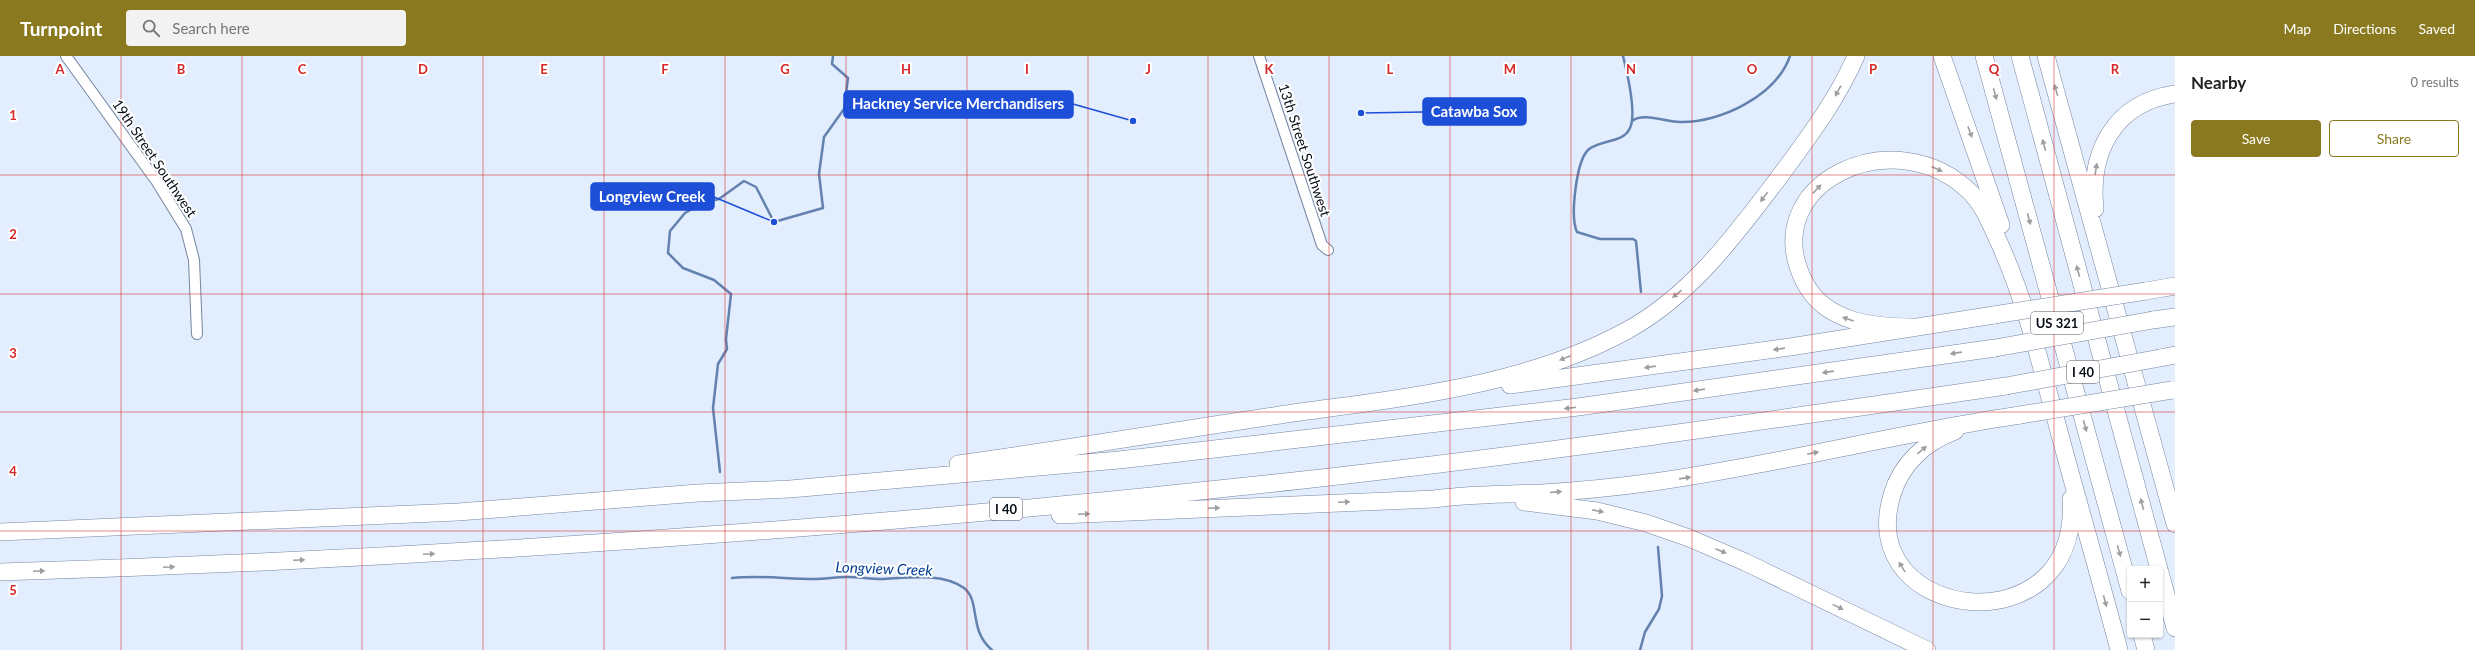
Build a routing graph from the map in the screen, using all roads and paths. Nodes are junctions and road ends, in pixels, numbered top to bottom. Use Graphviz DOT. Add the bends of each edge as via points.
graph roads {
  1 [pos="66,56"];
  2 [pos="1259,56"];
  3 [pos="1856,56"];
  4 [pos="1942,56"];
  5 [pos="1984,56"];
  6 [pos="2020,56"];
  7 [pos="2046,56"];
  8 [pos="2175,94"];
  9 [pos="1328,250"];
  10 [pos="2104,263"];
  11 [pos="2016,285"];
  12 [pos="2174,286"];
  13 [pos="2175,317"];
  14 [pos="1914,328"];
  15 [pos="196,334"];
  16 [pos="2168,356"];
  17 [pos="2173,390"];
  18 [pos="1418,394"];
  19 [pos="1983,420"];
  20 [pos="2058,428"];
  21 [pos="2149,429"];
  22 [pos="2175,488"];
  23 [pos="698,493"];
  24 [pos="1434,499"];
  25 [pos="976,512"];
  26 [pos="2175,524"];
  27 [pos="0,532"];
  28 [pos="2158,566"];
  29 [pos="0,572"];
  30 [pos="2127,580"];
  31 [pos="2163,583"];
  32 [pos="2175,628"];
  33 [pos="2143,638"];
  34 [pos="1927,650"];
  35 [pos="2118,650"];
  36 [pos="2146,650"];
  1 -- 15 [label="street, 19th Street Southwest" via="148,169 186,230 194,260"];
  2 -- 9 [label="street, 13th Street Southwest" via="1322,246"];
  3 -- 18 [label="highway, one-way" via="1816,127 1750,216 1699,275 1671,300 1626,331 1554,363"];
  4 -- 11 [label="highway, one-way" via="1993,199 2009,251"];
  5 -- 30 [label="highway, US 321, one-way"];
  28 -- 6 [label="highway, US 321, one-way"];
  10 -- 7 [label="highway, one-way"];
  10 -- 8 [label="highway, one-way" via="2094,199 2095,168 2101,150 2107,137 2126,116 2150,100"];
  10 -- 21 [label="highway"];
  14 -- 11 [label="highway, one-way" via="1878,326 1844,318 1821,303 1811,292 1800,272 1795,241 1800,216 1820,186 1848,168 1875,160 1903,159 1928,165 1955,179 1973,195 1984,210"];
  11 -- 20 [label="highway"];
  12 -- 14 [label="highway, bridge"];
  13 -- 23 [label="highway, one-way, bridge" via="1995,348 1578,407 1406,428 1119,460 798,489"];
  14 -- 18 [label="highway, one-way" via="1686,362 1489,388"];
  16 -- 25 [label="highway, I 40, bridge" via="2006,386 1448,463"];
  17 -- 19 [label="highway, bridge"];
  18 -- 23 [label="highway" via="1121,441 899,472"];
  20 -- 19 [label="highway, one-way" via="2071,509 2070,537 2062,563 2046,585 2030,599 2004,610 1970,612 1934,600 1906,574 1893,550 1888,514 1894,488 1911,460 1934,440 1975,426"];
  24 -- 19 [label="highway, one-way" via="1464,495 1544,493 1652,483 1759,465 1903,434"];
  20 -- 35 [label="highway, one-way"];
  21 -- 22 [label="highway"];
  21 -- 26 [label="highway"];
  23 -- 27 [label="highway" via="359,518"];
  25 -- 24 [label="highway, one-way" via="999,517"];
  24 -- 34 [label="highway, one-way" via="1511,501 1583,508 1653,525 1745,562"];
  29 -- 25 [label="highway, I 40, one-way" via="429,554 721,535"];
  31 -- 32 [label="highway"];
  33 -- 36 [label="highway"];
}
